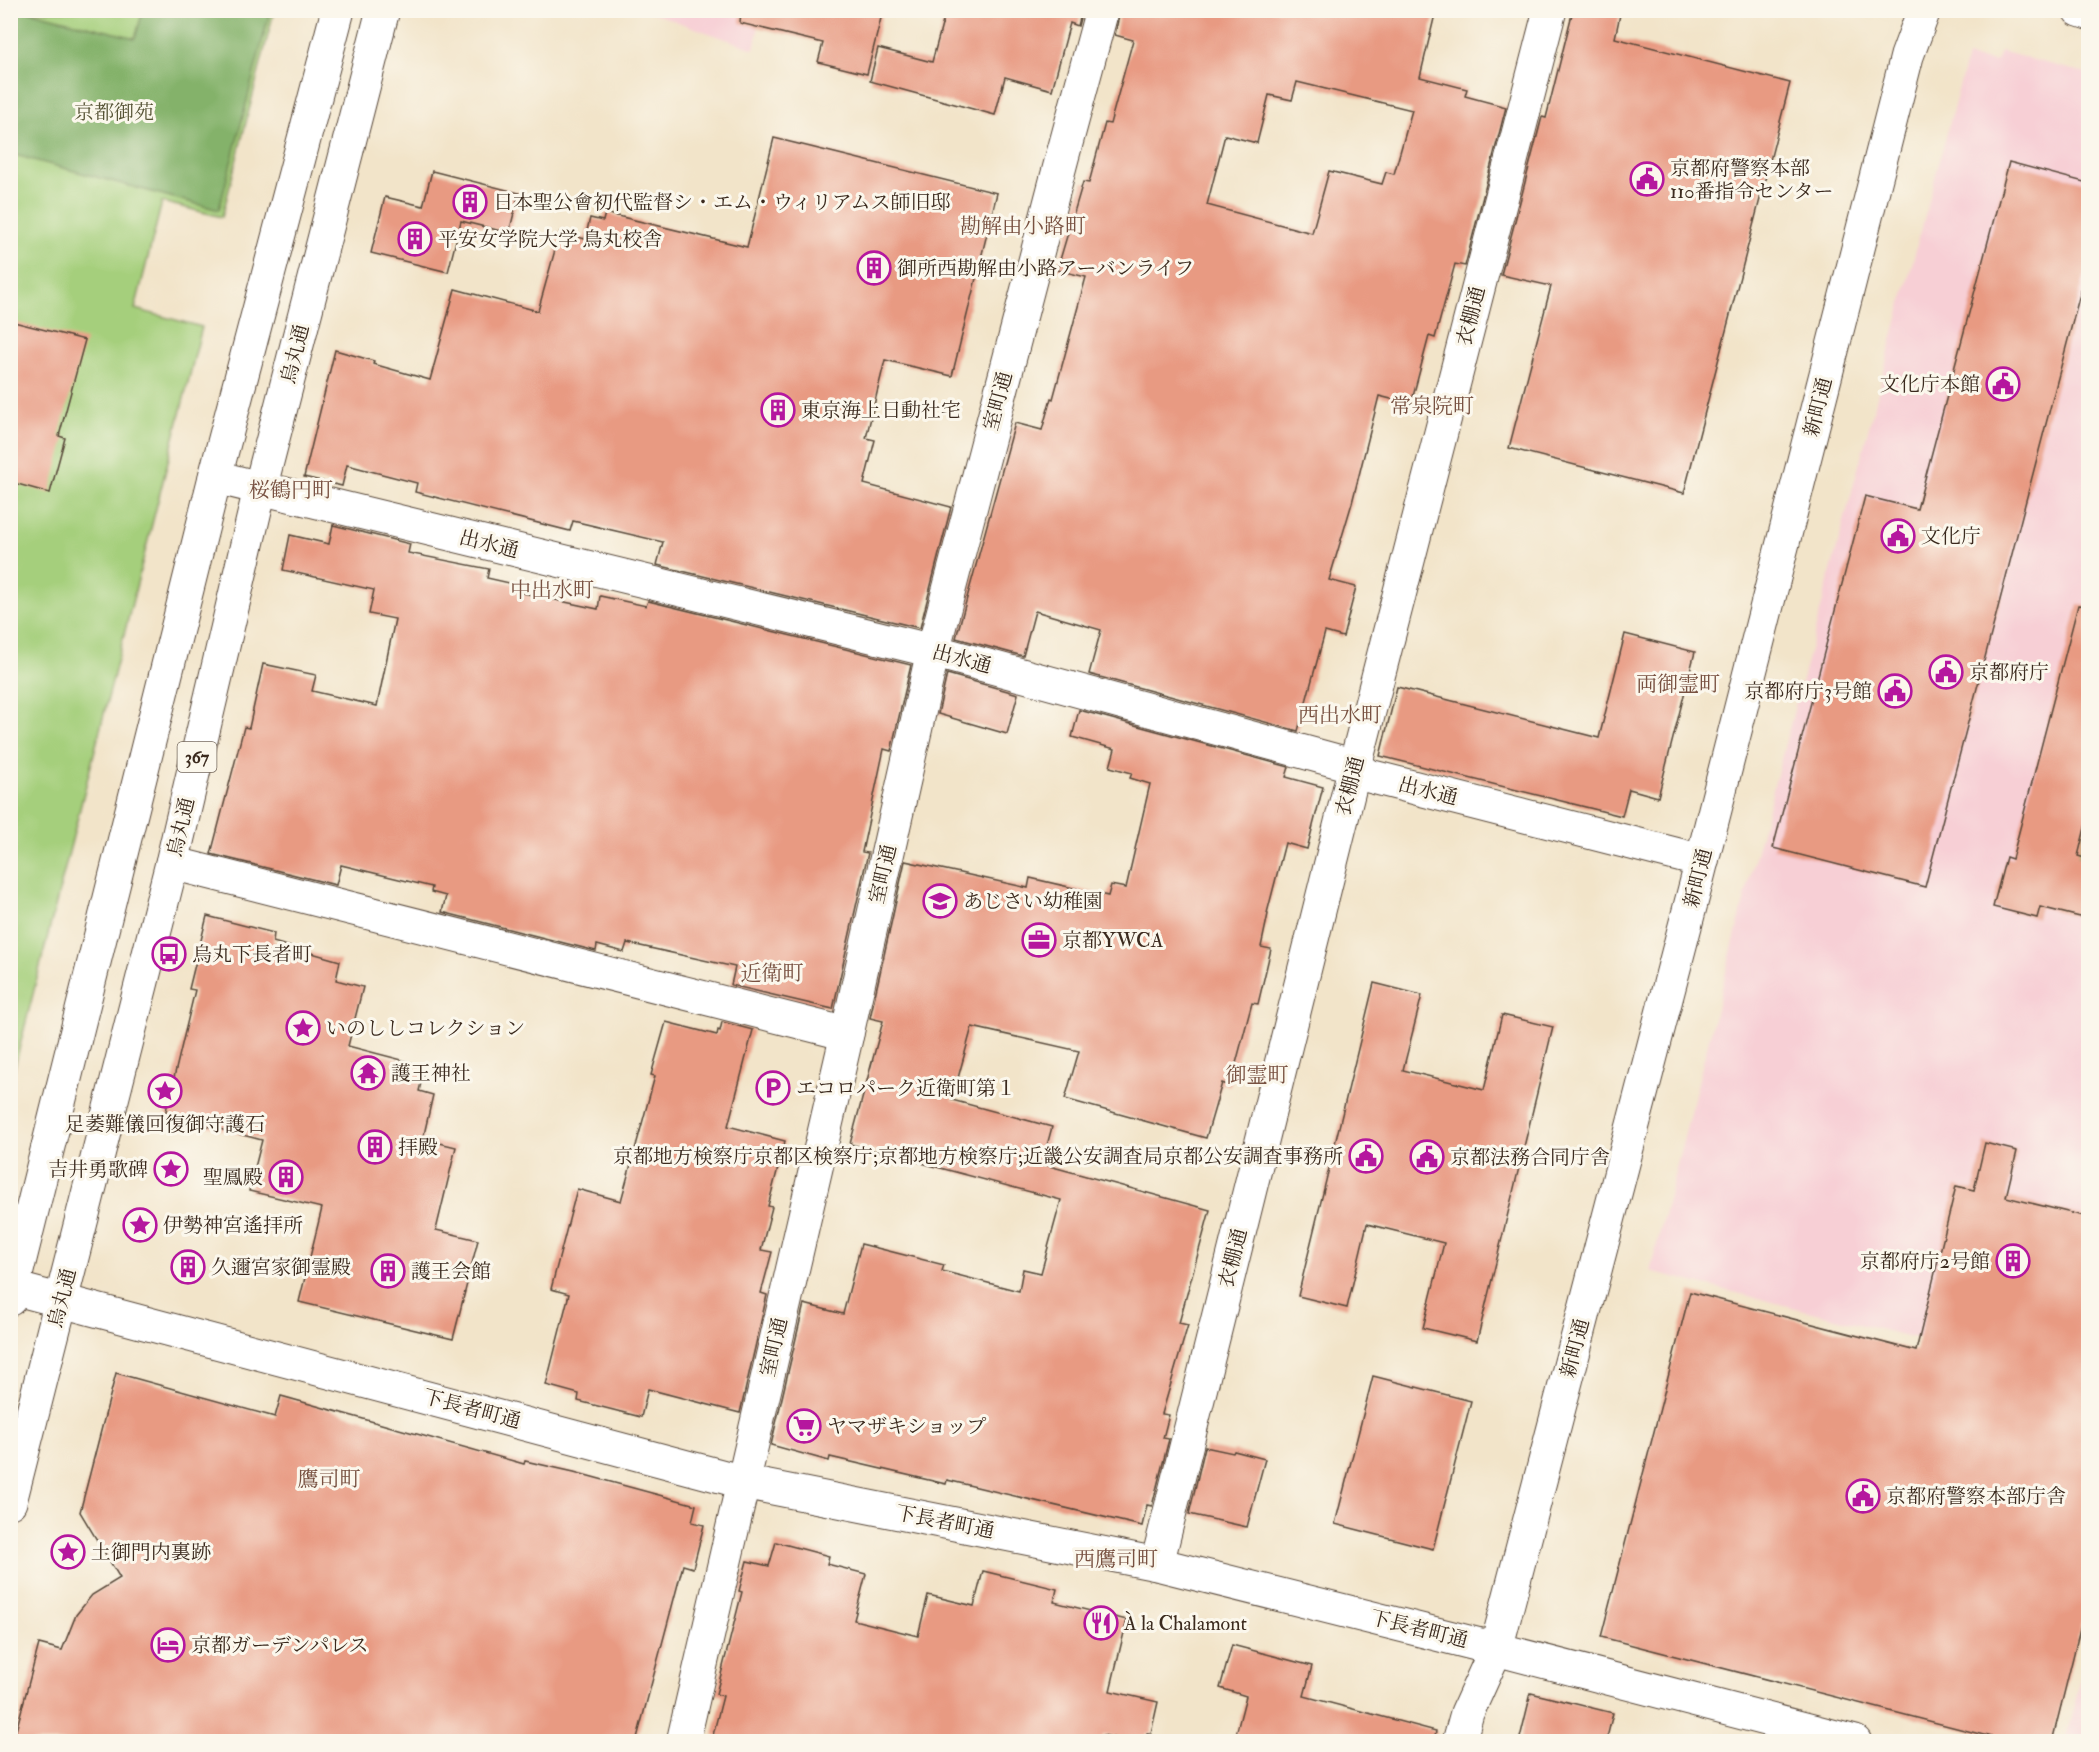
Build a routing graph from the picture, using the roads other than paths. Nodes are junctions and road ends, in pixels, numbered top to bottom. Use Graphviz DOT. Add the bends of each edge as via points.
graph roads {
  1 [pos="338,10"];
  2 [pos="383,10"];
  3 [pos="1102,10"];
  4 [pos="1550,10"];
  5 [pos="1924,10"];
  6 [pos="2079,10"];
  7 [pos="2088,13"];
  8 [pos="215,477"];
  9 [pos="260,489"];
  10 [pos="933,651"];
  11 [pos="1354,766"];
  12 [pos="1702,861"];
  13 [pos="172,863"];
  14 [pos="847,1035"];
  15 [pos="30,1295"];
  16 [pos="743,1482"];
  17 [pos="10,1502"];
  18 [pos="1157,1564"];
  19 [pos="1497,1648"];
  20 [pos="684,1742"];
  21 [pos="1459,1742"];
  22 [pos="1855,1742"];
  1 -- 8 [label="main road, 烏丸通 / 367"];
  2 -- 9 [label="main road, 烏丸通 / 367"];
  3 -- 10 [label="main road, 室町通"];
  4 -- 11 [label="main road, 衣棚通"];
  5 -- 12 [label="main road, 新町通" via="1905,67"];
  6 -- 7 [label="main road"];
  8 -- 9 [label="main road, 出水通"];
  8 -- 15 [label="main road, 烏丸通 / 367"];
  9 -- 10 [label="main road, 出水通"];
  9 -- 13 [label="main road, 烏丸通 / 367"];
  10 -- 11 [label="main road, 出水通"];
  10 -- 14 [label="main road, 室町通"];
  11 -- 12 [label="main road, 出水通" via="1369,776"];
  11 -- 18 [label="main road, 衣棚通"];
  12 -- 19 [label="main road, 新町通"];
  13 -- 14 [label="main road"];
  13 -- 15 [label="main road, 烏丸通 / 367"];
  14 -- 16 [label="main road, 室町通"];
  15 -- 16 [label="main road, 下長者町通"];
  15 -- 17 [label="main road, 烏丸通 / 367"];
  16 -- 18 [label="main road, 下長者町通"];
  16 -- 20 [label="main road, 室町通"];
  18 -- 19 [label="main road, 下長者町通"];
  19 -- 21 [label="main road, 新町通" via="1467,1713"];
  19 -- 22 [label="main road, 下長者町通"];
}
